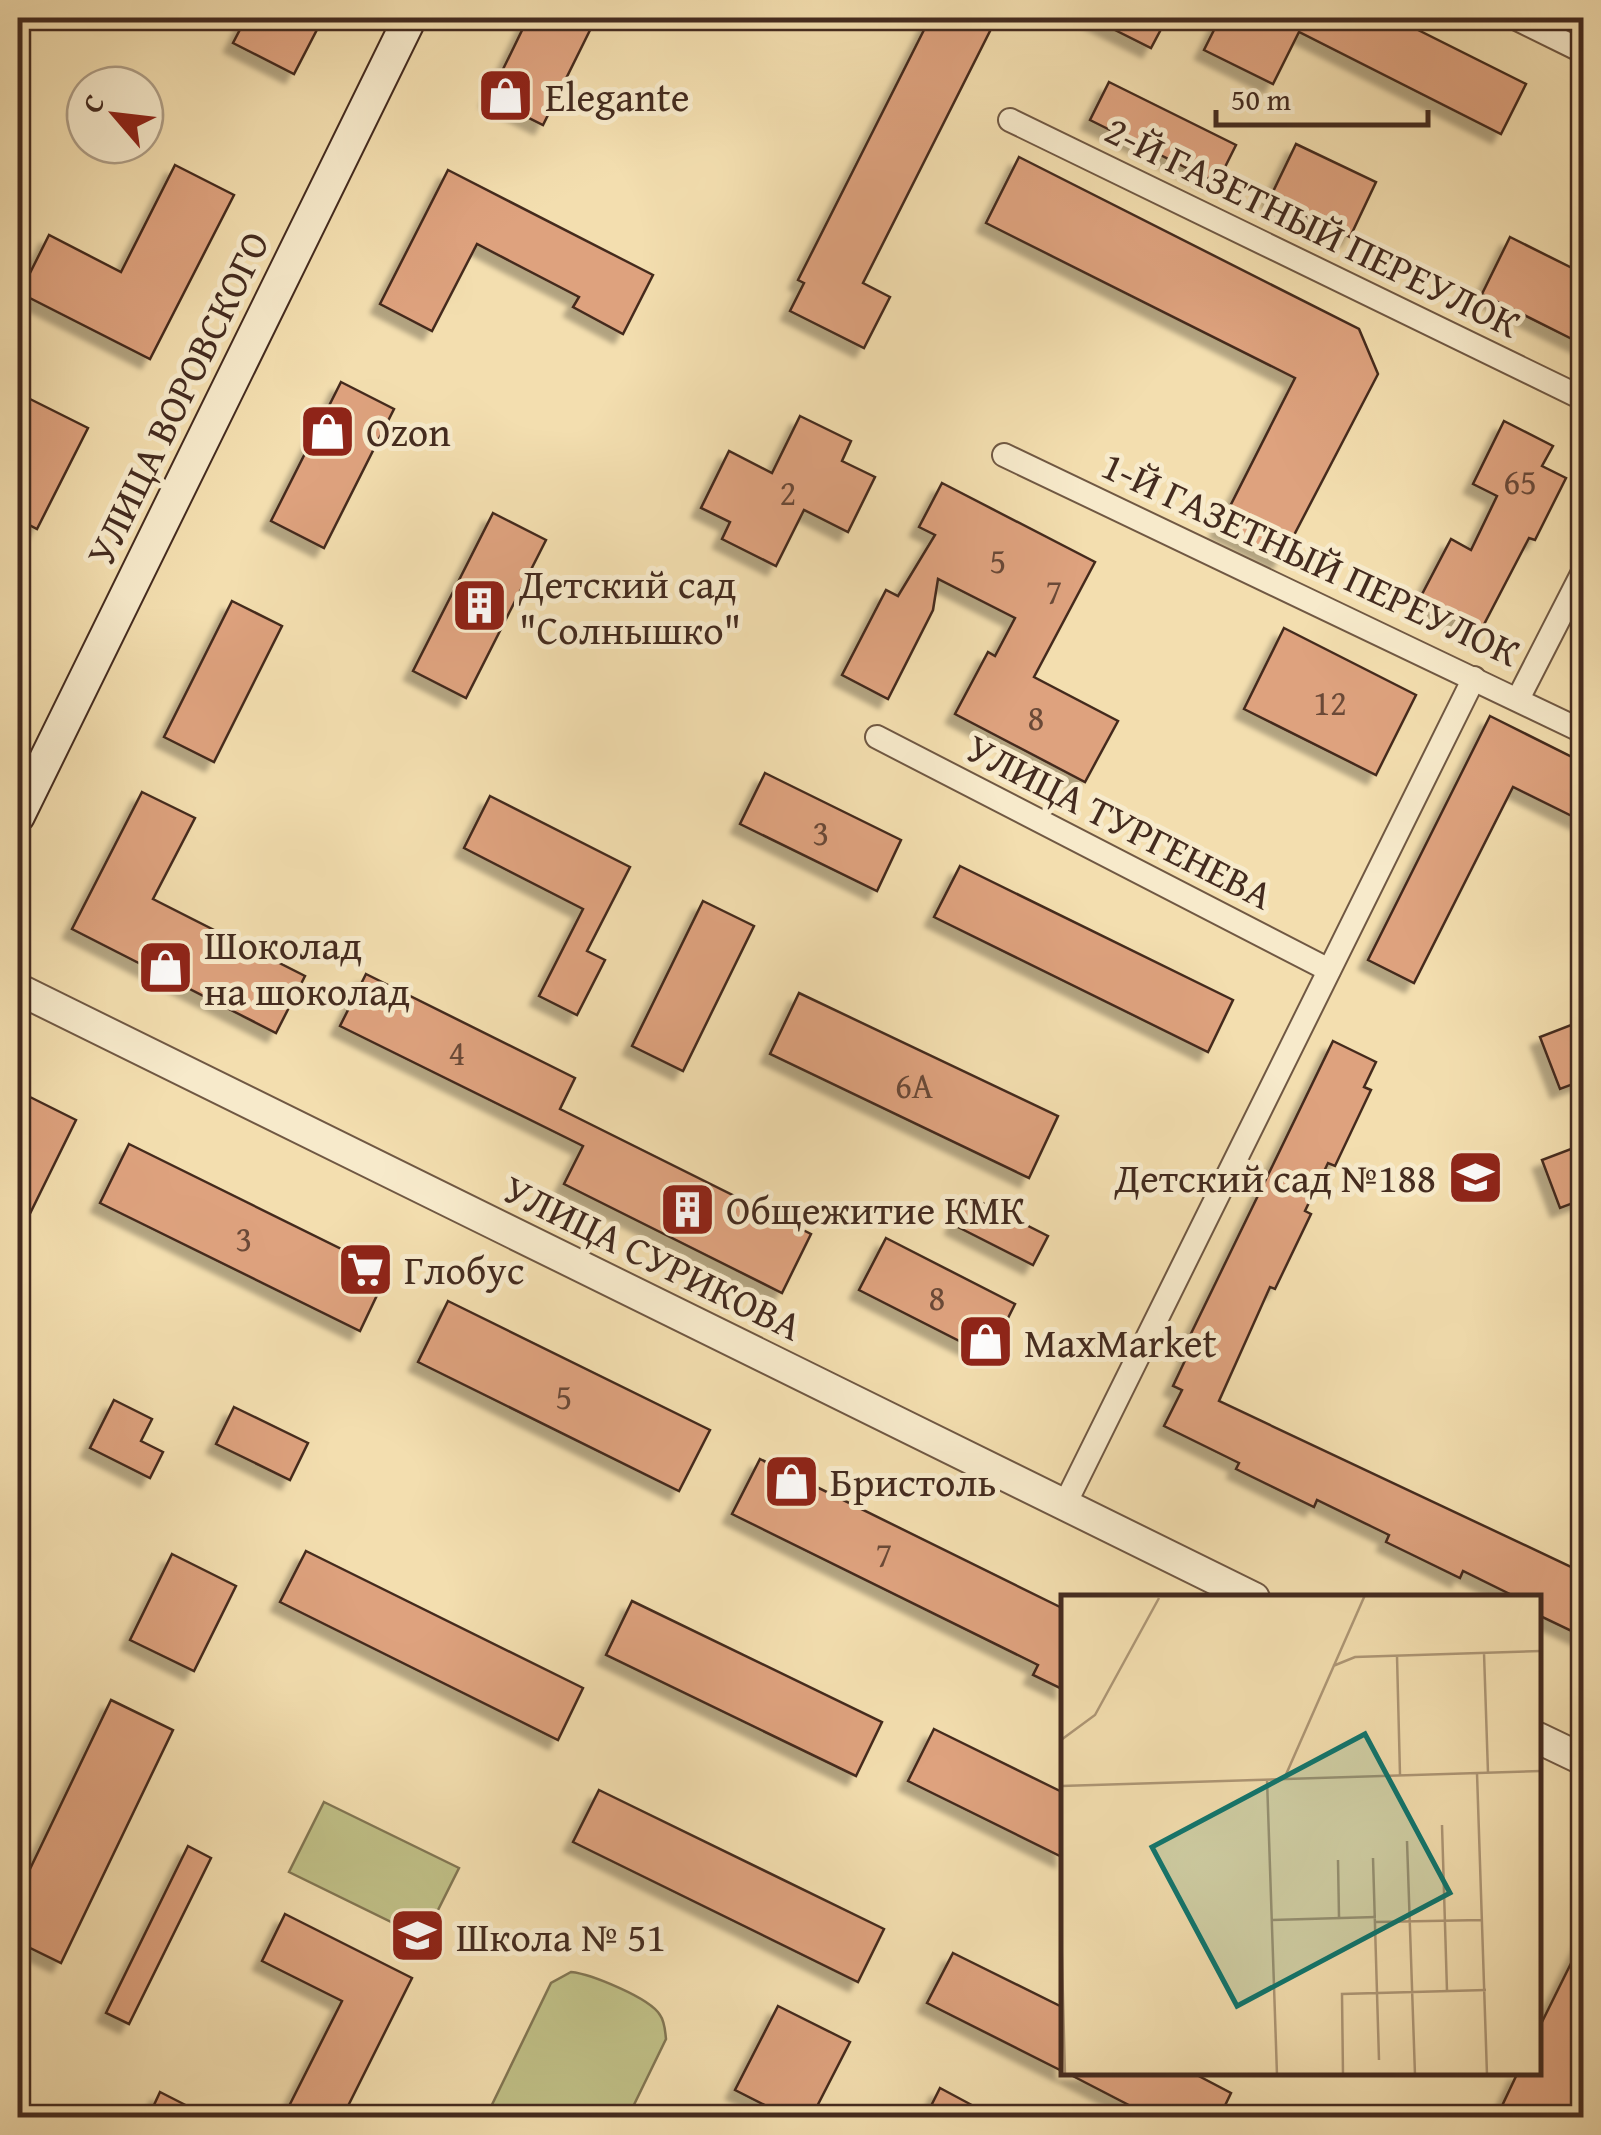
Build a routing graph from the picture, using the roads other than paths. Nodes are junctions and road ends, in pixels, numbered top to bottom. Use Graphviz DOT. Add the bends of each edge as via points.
graph roads {
  1 [pos="410,18"];
  2 [pos="1515,18"];
  3 [pos="1584,52"];
  4 [pos="1010,120"];
  5 [pos="1584,398"];
  6 [pos="1004,454"];
  7 [pos="1584,570"];
  8 [pos="1474,678"];
  9 [pos="1518,698"];
  10 [pos="1584,732"];
  11 [pos="876,738"];
  12 [pos="18,816"];
  13 [pos="1329,970"];
  14 [pos="18,988"];
  15 [pos="1064,1504"];
  16 [pos="1248,1595"];
  17 [pos="1541,1739"];
  18 [pos="1584,1760"];
  1 -- 12 [label="main road, УЛИЦА ВОРОВСКОГО"];
  2 -- 3 [label="street"];
  4 -- 5 [label="street, 2-Й ГАЗЕТНЫЙ ПЕРЕУЛОК"];
  6 -- 8 [label="street, 1-Й ГАЗЕТНЫЙ ПЕРЕУЛОК"];
  7 -- 9 [label="street"];
  8 -- 9 [label="street, 1-Й ГАЗЕТНЫЙ ПЕРЕУЛОК"];
  8 -- 13 [label="street"];
  9 -- 10 [label="street, 1-Й ГАЗЕТНЫЙ ПЕРЕУЛОК"];
  11 -- 13 [label="street, УЛИЦА ТУРГЕНЕВА"];
  13 -- 15 [label="street"];
  14 -- 15 [label="street, УЛИЦА СУРИКОВА"];
  15 -- 16 [label="street, УЛИЦА СУРИКОВА"];
  17 -- 18 [label="street"];
}
